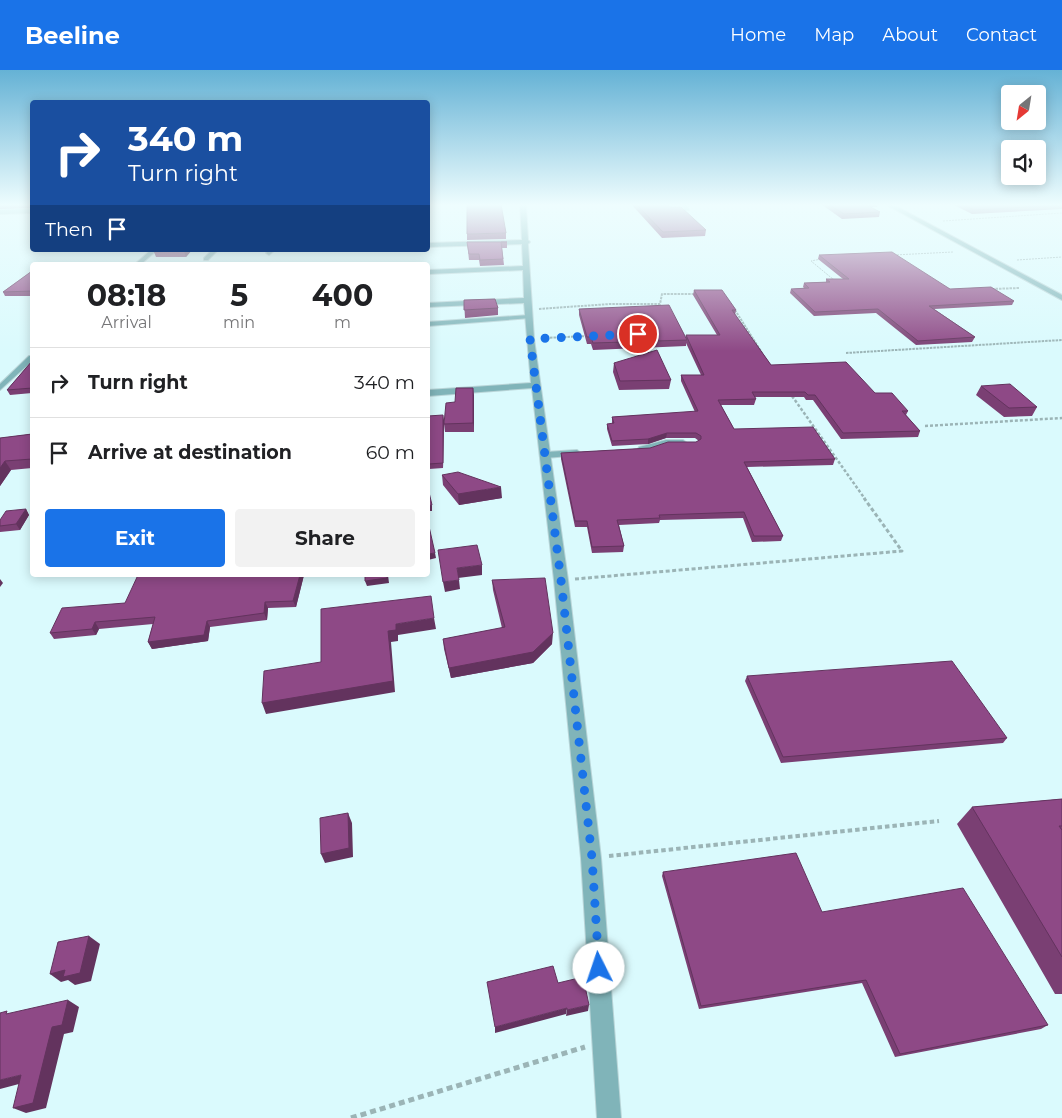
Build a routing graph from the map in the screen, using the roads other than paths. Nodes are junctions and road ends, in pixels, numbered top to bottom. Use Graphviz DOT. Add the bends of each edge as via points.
graph roads {
  1 [pos="151,253"];
  2 [pos="212,253"];
  3 [pos="527,253"];
  4 [pos="979,253"];
  5 [pos="206,259"];
  6 [pos="140,262"];
  7 [pos="528,268"];
  8 [pos="430,272"];
  9 [pos="1062,298"];
  10 [pos="430,305"];
  11 [pos="529,309"];
  12 [pos="430,324"];
  13 [pos="30,360"];
  14 [pos="537,384"];
  15 [pos="0,388"];
  16 [pos="430,393"];
  17 [pos="695,443"];
  18 [pos="630,450"];
  19 [pos="584,452"];
  20 [pos="546,455"];
  21 [pos="609,1118"];
  1 -- 6 [label="lane"];
  2 -- 5 [label="lane"];
  3 -- 7 [label="street"];
  4 -- 9 [label="street"];
  7 -- 8 [label="street"];
  7 -- 11 [label="street"];
  10 -- 11 [label="street"];
  11 -- 12 [label="lane"];
  11 -- 14 [label="street"];
  13 -- 15 [label="lane"];
  14 -- 16 [label="street"];
  14 -- 20 [label="street"];
  17 -- 18 [label="lane" via="666,442 649,449"];
  19 -- 20 [label="lane"];
  20 -- 21 [label="street" via="592,858"];
}
